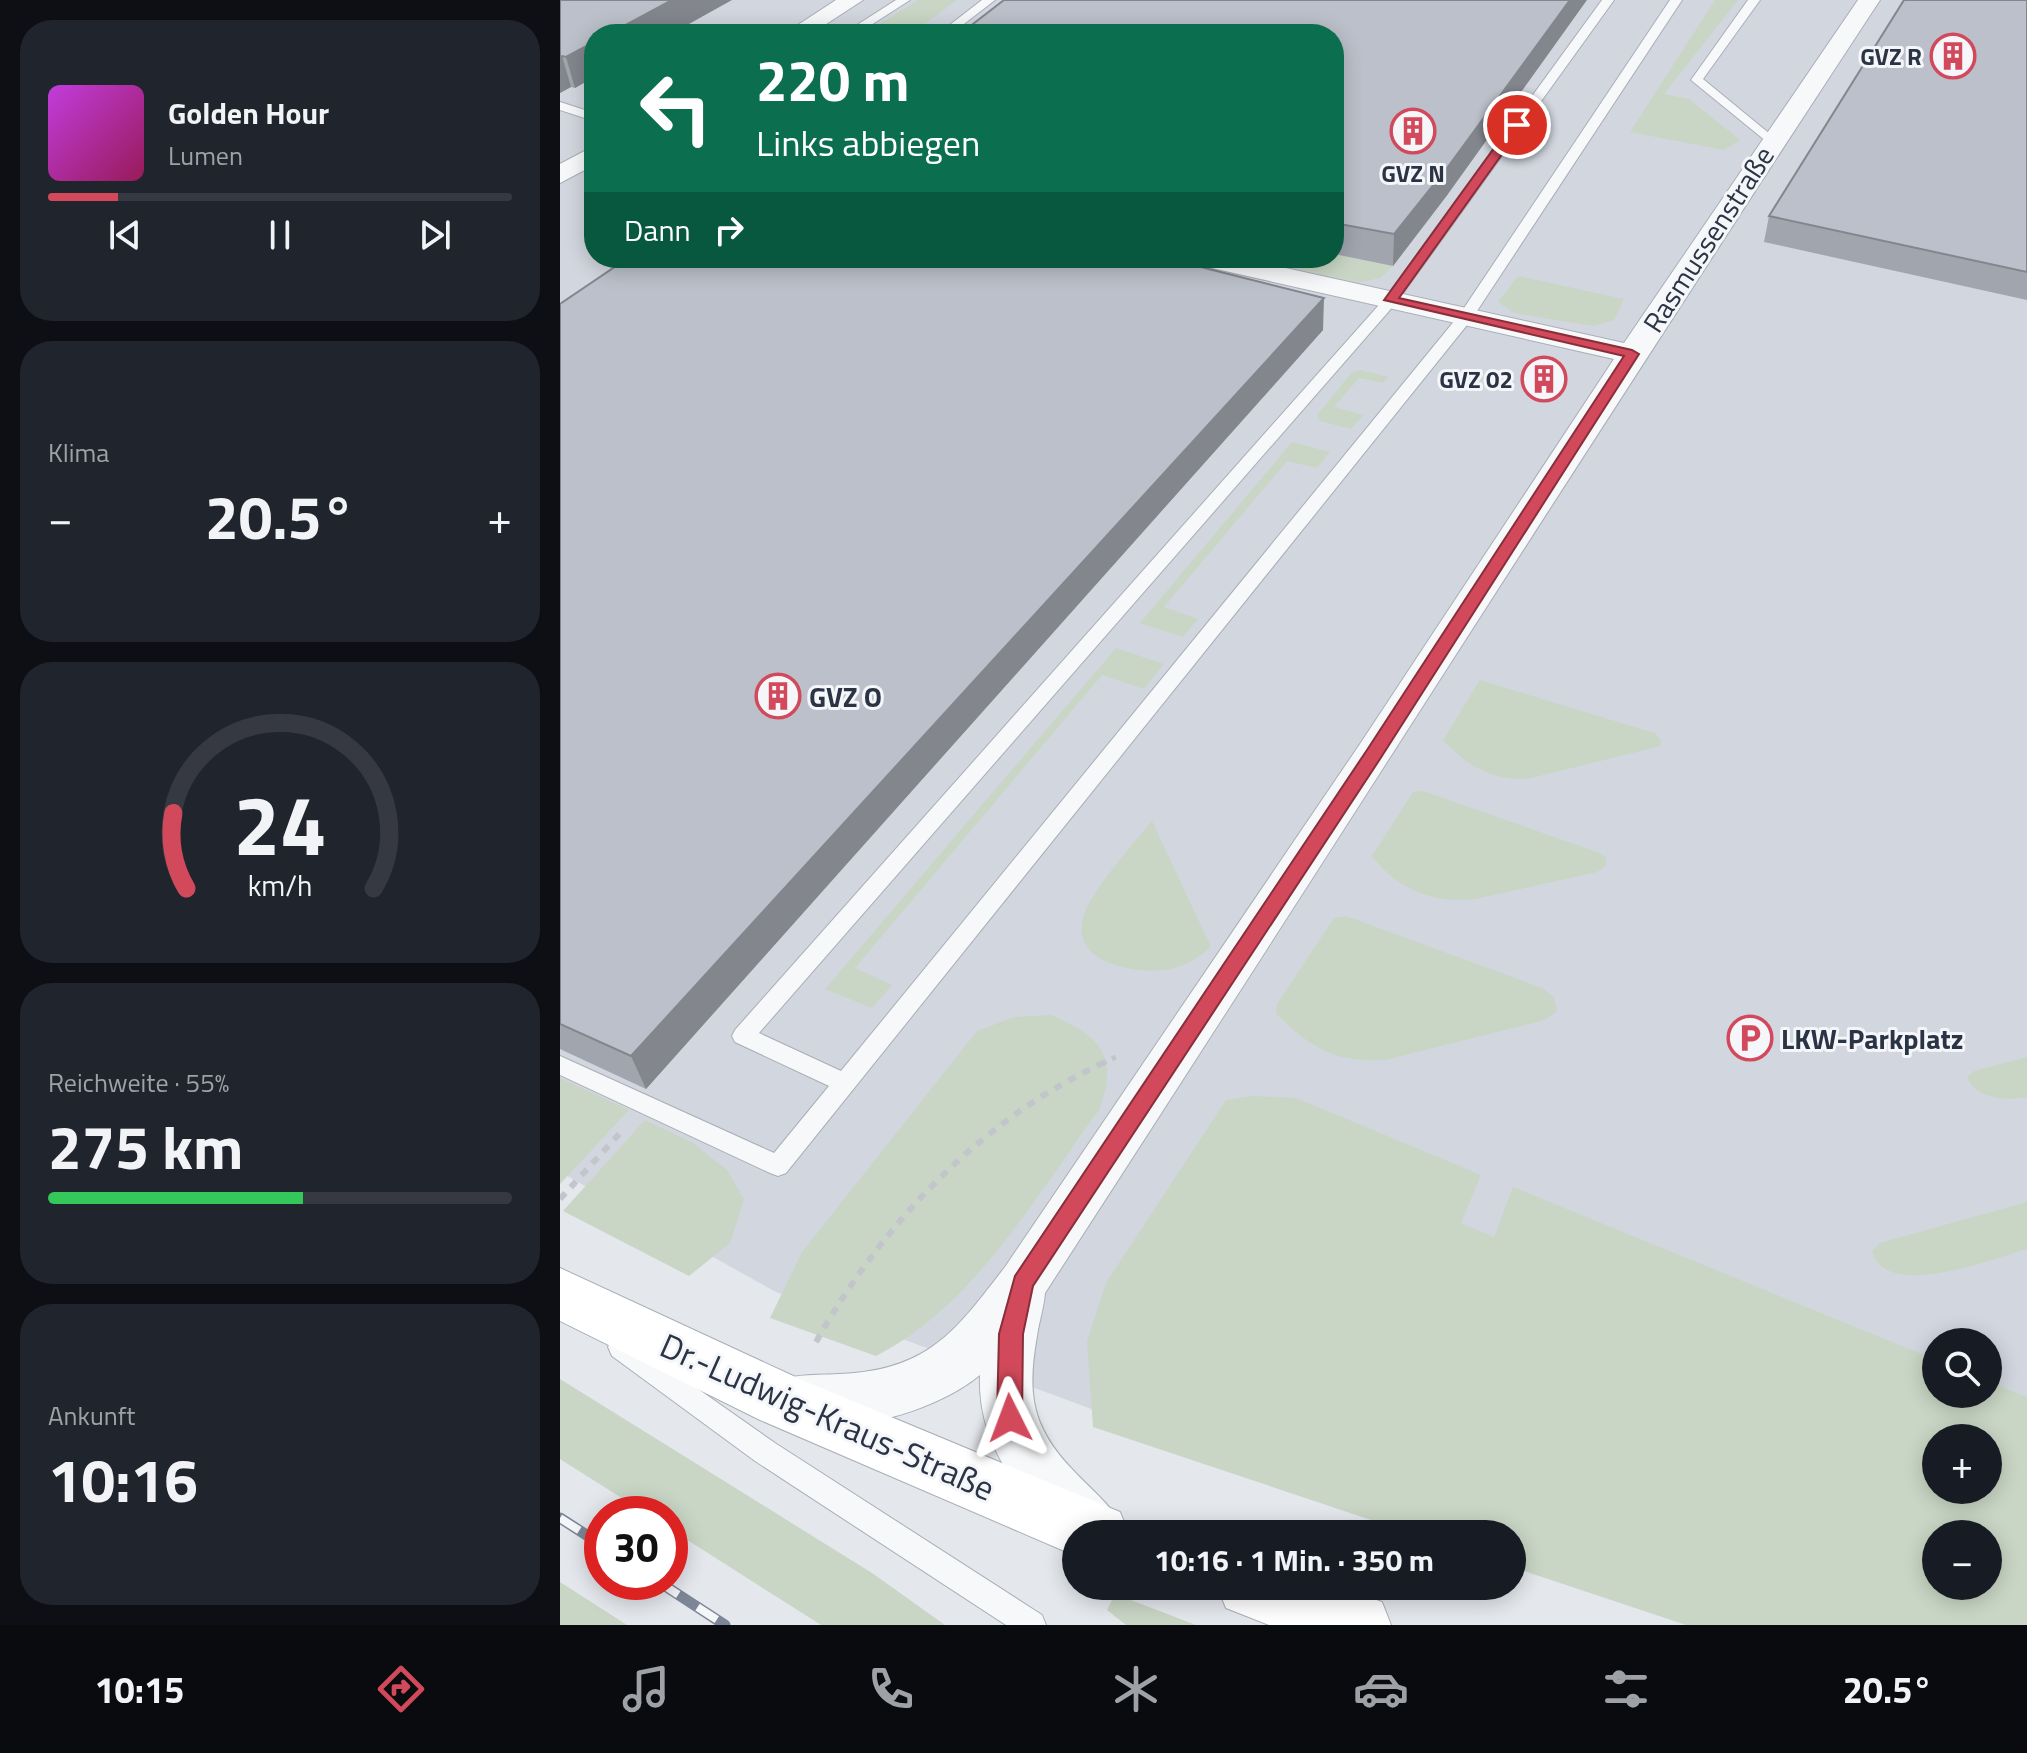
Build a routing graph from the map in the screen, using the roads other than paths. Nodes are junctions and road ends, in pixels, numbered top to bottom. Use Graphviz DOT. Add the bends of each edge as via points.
graph roads {
  1 [pos="852,0"];
  2 [pos="904,0"];
  3 [pos="989,0"];
  4 [pos="1608,0"];
  5 [pos="1676,0"];
  6 [pos="1754,0"];
  7 [pos="1869,0"];
  8 [pos="812,24"];
  9 [pos="865,24"];
  10 [pos="957,24"];
  11 [pos="560,106"];
  12 [pos="584,114"];
  13 [pos="1772,142"];
  14 [pos="584,160"];
  15 [pos="560,175"];
  16 [pos="1248,268"];
  17 [pos="1391,300"];
  18 [pos="1466,317"];
  19 [pos="1632,354"];
  20 [pos="560,1065"];
  21 [pos="846,1084"];
  22 [pos="1023,1283"];
  23 [pos="560,1293"];
  24 [pos="560,1302"];
  25 [pos="781,1400"];
  26 [pos="1065,1520"];
  27 [pos="1084,1520"];
  28 [pos="1288,1600"];
  29 [pos="1032,1625"];
  30 [pos="1359,1625"];
  1 -- 8 [label="street"];
  2 -- 9 [label="lane"];
  3 -- 10 [label="lane"];
  4 -- 17 [label="lane"];
  5 -- 18 [label="lane"];
  6 -- 13 [label="lane" via="1697,80"];
  7 -- 13 [label="street, Rasmussenstraße"];
  11 -- 12 [label="lane"];
  13 -- 19 [label="street, Rasmussenstraße"];
  14 -- 15 [label="street"];
  16 -- 17 [label="street"];
  17 -- 18 [label="street"];
  17 -- 21 [label="lane" via="743,1036"];
  18 -- 19 [label="street"];
  18 -- 21 [label="lane"];
  19 -- 22 [label="street, Rasmussenstraße"];
  20 -- 21 [label="lane" via="778,1166"];
  22 -- 25 [label="street, Rasmussenstraße" via="959,1360 919,1383 871,1397"];
  22 -- 27 [label="street, Rasmussenstraße" via="1011,1334 1010,1418 1028,1457"];
  23 -- 25 [label="main road, Dr.-Ludwig-Kraus-Straße"];
  24 -- 29 [label="lane" via="765,1452"];
  25 -- 26 [label="main road, Dr.-Ludwig-Kraus-Straße"];
  28 -- 30 [label="main road"];
}
